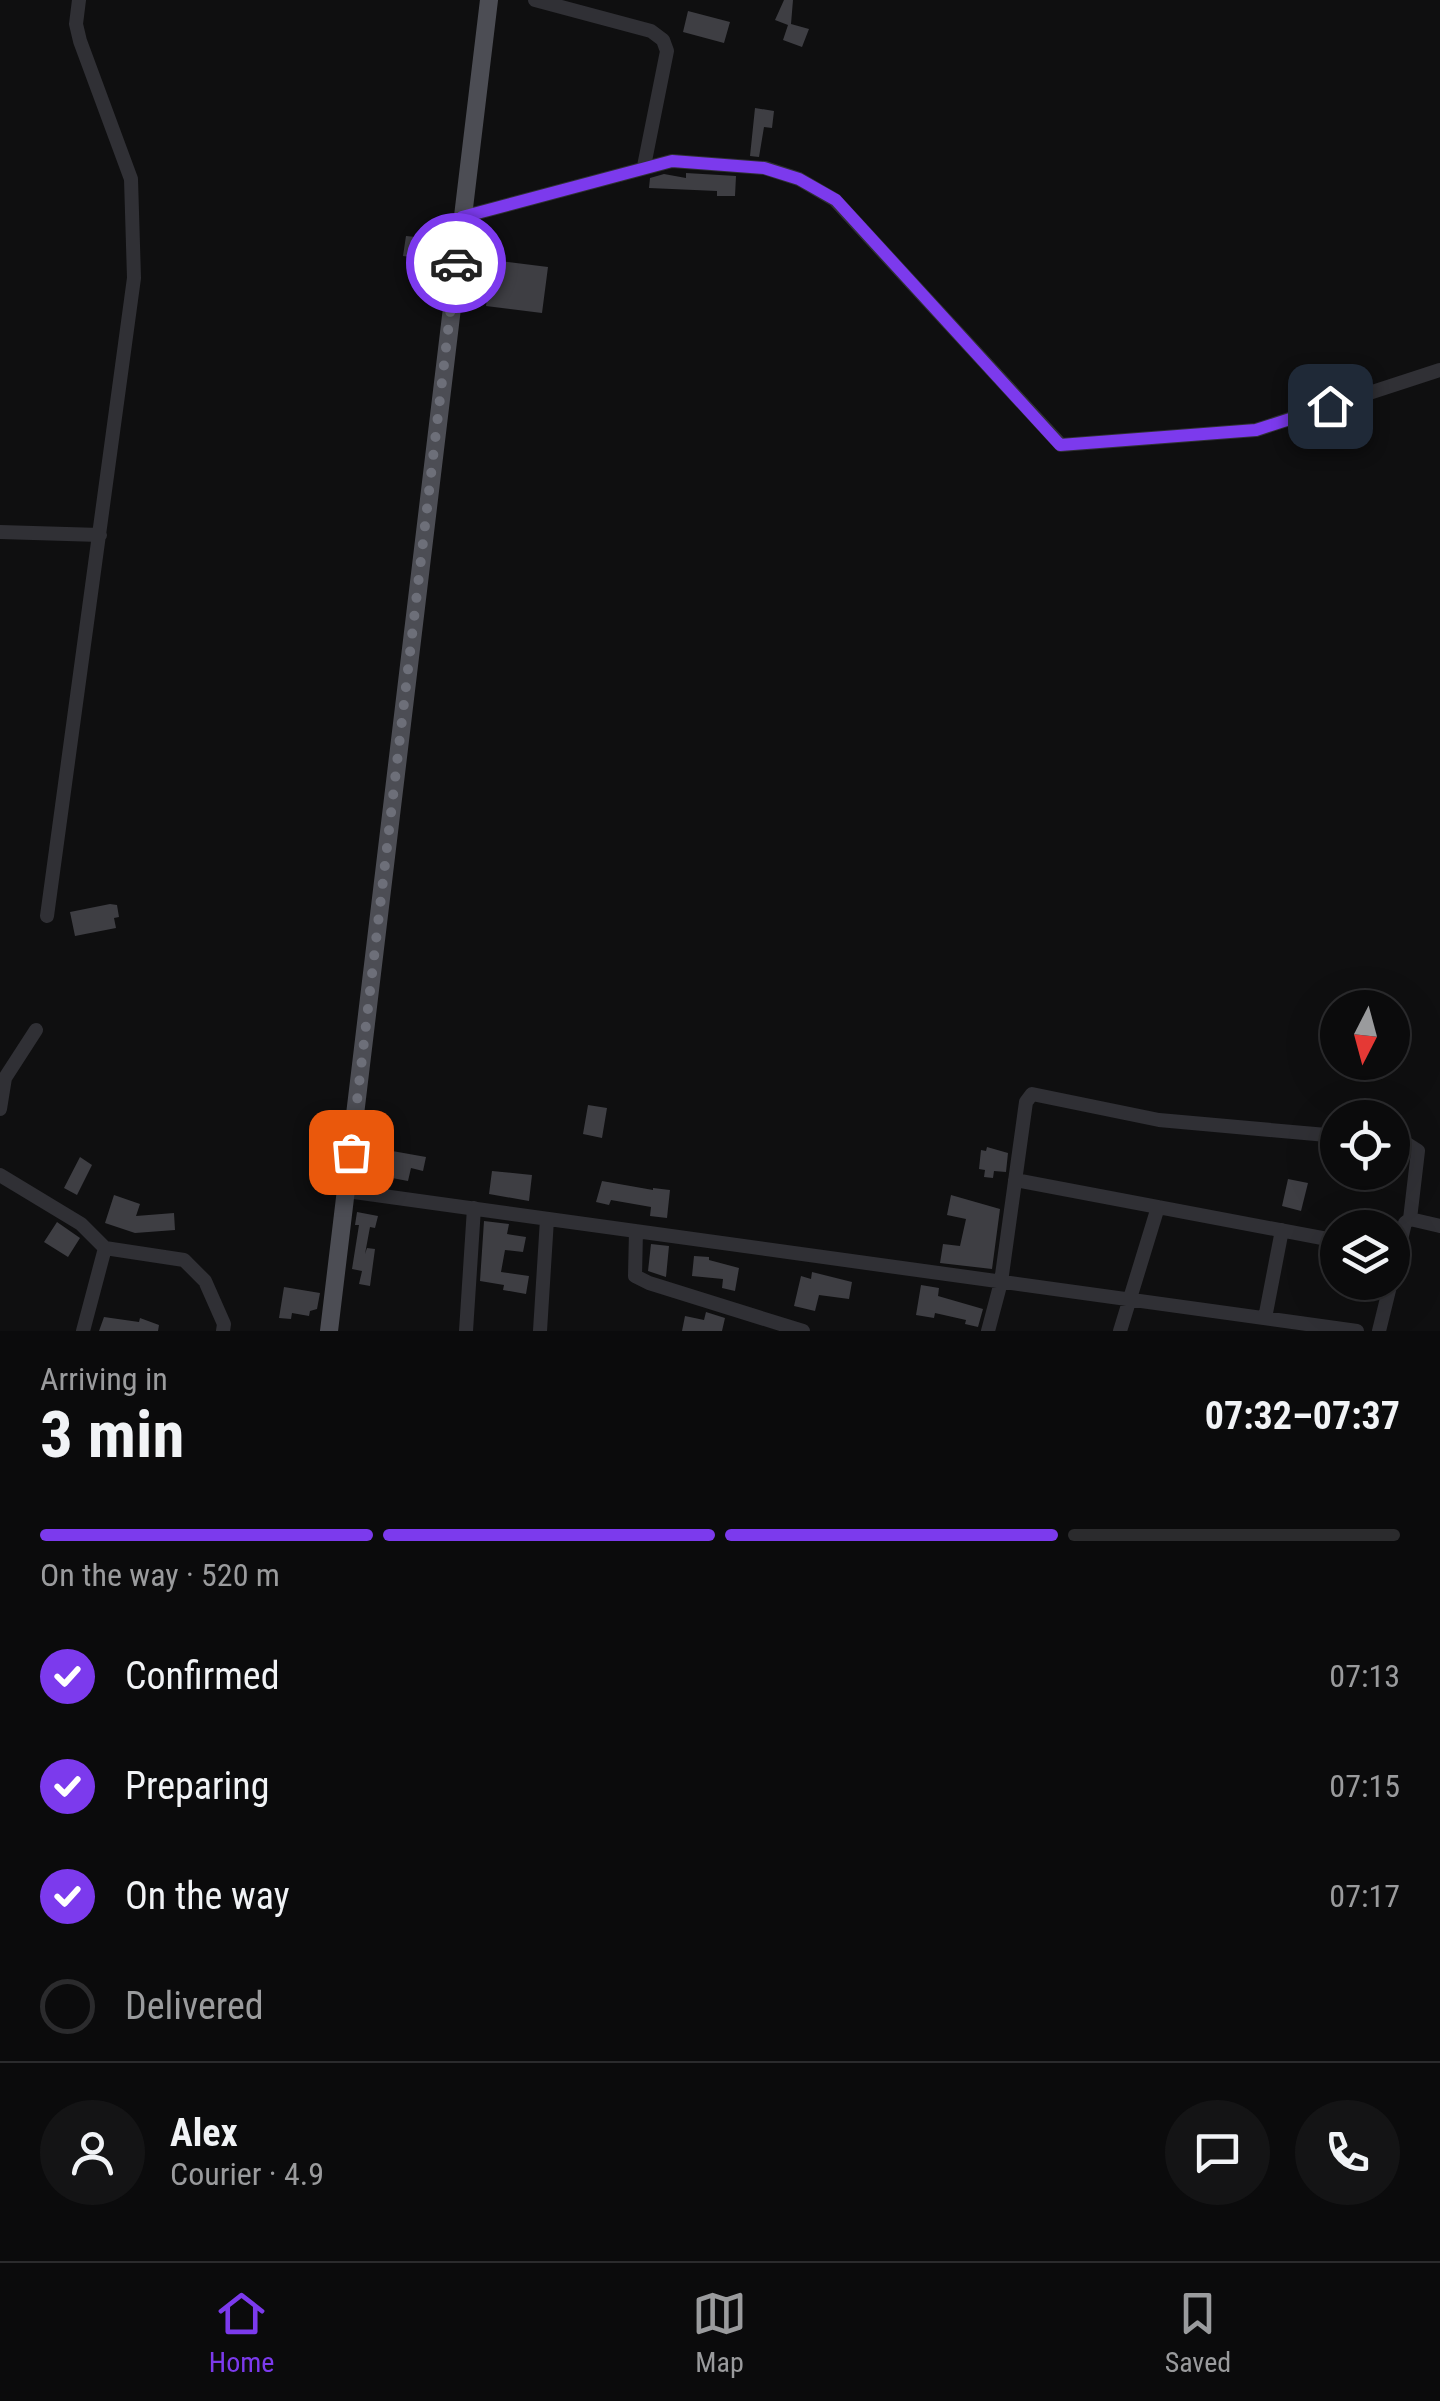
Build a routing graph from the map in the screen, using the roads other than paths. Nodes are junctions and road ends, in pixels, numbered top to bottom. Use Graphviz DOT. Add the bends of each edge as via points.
graph roads {
  1 [pos="79,0"];
  2 [pos="489,0"];
  3 [pos="535,0"];
  4 [pos="644,166"];
  5 [pos="462,217"];
  6 [pos="1440,370"];
  7 [pos="0,532"];
  8 [pos="100,534"];
  9 [pos="47,916"];
  10 [pos="36,1030"];
  11 [pos="0,1109"];
  12 [pos="1320,1134"];
  13 [pos="1410,1146"];
  14 [pos="0,1175"];
  15 [pos="1015,1180"];
  16 [pos="347,1190"];
  17 [pos="1158,1207"];
  18 [pos="474,1208"];
  19 [pos="547,1218"];
  20 [pos="1410,1219"];
  21 [pos="1440,1226"];
  22 [pos="1282,1230"];
  23 [pos="636,1231"];
  24 [pos="1320,1237"];
  25 [pos="104,1248"];
  26 [pos="1002,1282"];
  27 [pos="1129,1299"];
  28 [pos="1387,1300"];
  29 [pos="1265,1318"];
  30 [pos="83,1331"];
  31 [pos="223,1331"];
  32 [pos="329,1331"];
  33 [pos="466,1331"];
  34 [pos="540,1331"];
  35 [pos="804,1331"];
  36 [pos="988,1331"];
  37 [pos="1120,1331"];
  38 [pos="1357,1331"];
  39 [pos="1380,1331"];
  1 -- 8 [label="street" via="80,41 131,179 134,278"];
  2 -- 5 [label="main road"];
  3 -- 4 [label="street" via="651,30 663,40 667,51"];
  4 -- 5 [label="street"];
  4 -- 6 [label="street" via="672,161 764,168 836,200 1060,445 1256,430"];
  5 -- 16 [label="main road"];
  7 -- 8 [label="street"];
  8 -- 9 [label="street"];
  10 -- 11 [label="street" via="5,1078"];
  12 -- 15 [label="street" via="1159,1120 1032,1094"];
  13 -- 20 [label="street" via="1418,1151"];
  14 -- 25 [label="street" via="81,1224"];
  15 -- 17 [label="street"];
  15 -- 26 [label="street"];
  16 -- 18 [label="street"];
  16 -- 32 [label="main road"];
  17 -- 22 [label="street"];
  17 -- 27 [label="street"];
  18 -- 19 [label="street"];
  18 -- 33 [label="street"];
  19 -- 23 [label="street"];
  19 -- 34 [label="street"];
  20 -- 21 [label="street"];
  22 -- 24 [label="street"];
  22 -- 29 [label="street"];
  23 -- 26 [label="street"];
  23 -- 35 [label="street" via="635,1276"];
  25 -- 30 [label="street"];
  25 -- 31 [label="street" via="184,1260 205,1281"];
  26 -- 27 [label="street"];
  26 -- 36 [label="street"];
  27 -- 29 [label="street"];
  27 -- 37 [label="street"];
  28 -- 39 [label="street"];
  29 -- 38 [label="street"];
}
